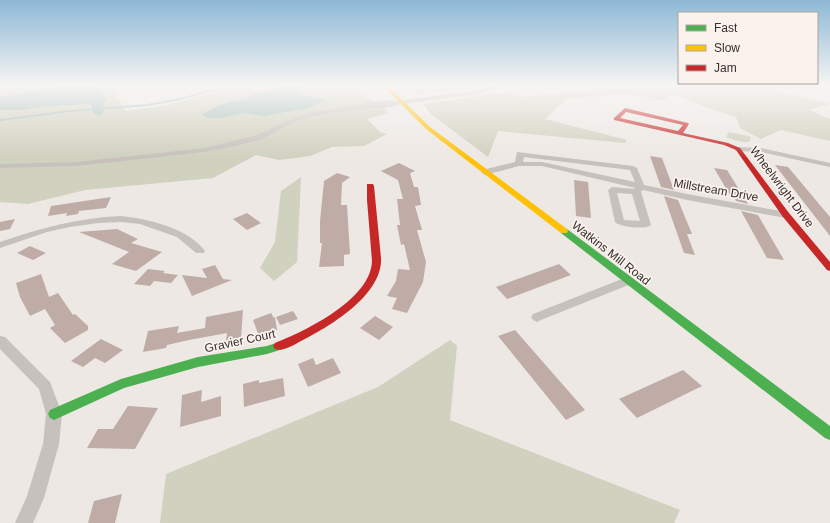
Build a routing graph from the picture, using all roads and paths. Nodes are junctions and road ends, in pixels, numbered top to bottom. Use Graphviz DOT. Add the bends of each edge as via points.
graph roads {
  1 [pos="341,109"];
  2 [pos="407,109"];
  3 [pos="680,133"];
  4 [pos="738,149"];
  5 [pos="519,164"];
  6 [pos="830,165"];
  7 [pos="0,166"];
  8 [pos="485,172"];
  9 [pos="370,186"];
  10 [pos="639,189"];
  11 [pos="786,215"];
  12 [pos="0,245"];
  13 [pos="200,251"];
  14 [pos="830,268"];
  15 [pos="627,281"];
  16 [pos="537,317"];
  17 [pos="0,341"];
  18 [pos="54,414"];
  19 [pos="830,434"];
  20 [pos="24,523"];
  1 -- 7 [label="street" via="311,114 260,137 204,150 77,164"];
  2 -- 8 [label="street, Watkins Mill Road"];
  3 -- 3 [label="street, Wheelwright Drive" via="666,130 616,119 625,110 686,124"];
  3 -- 4 [label="street, Wheelwright Drive"];
  4 -- 6 [label="street" via="761,150"];
  4 -- 11 [label="street, Wheelwright Drive"];
  5 -- 8 [label="street, Millstream Drive"];
  5 -- 10 [label="street, Millstream Drive" via="542,164"];
  5 -- 10 [label="street, Millstream Drive" via="520,154 633,168"];
  8 -- 15 [label="street, Watkins Mill Road"];
  9 -- 18 [label="street, Gravier Court" via="376,265 370,280 355,300 331,320 300,338 267,350 198,362 121,384"];
  10 -- 10 [label="street, Millstream Drive" via="646,226 620,222 612,190"];
  10 -- 11 [label="street, Millstream Drive"];
  11 -- 14 [label="street, Wheelwright Drive"];
  12 -- 13 [label="street" via="70,224 121,219 141,221 181,235"];
  15 -- 16 [label="street"];
  15 -- 19 [label="street, Watkins Mill Road"];
  17 -- 18 [label="street" via="45,386"];
  18 -- 20 [label="street" via="51,444 35,498"];
}
